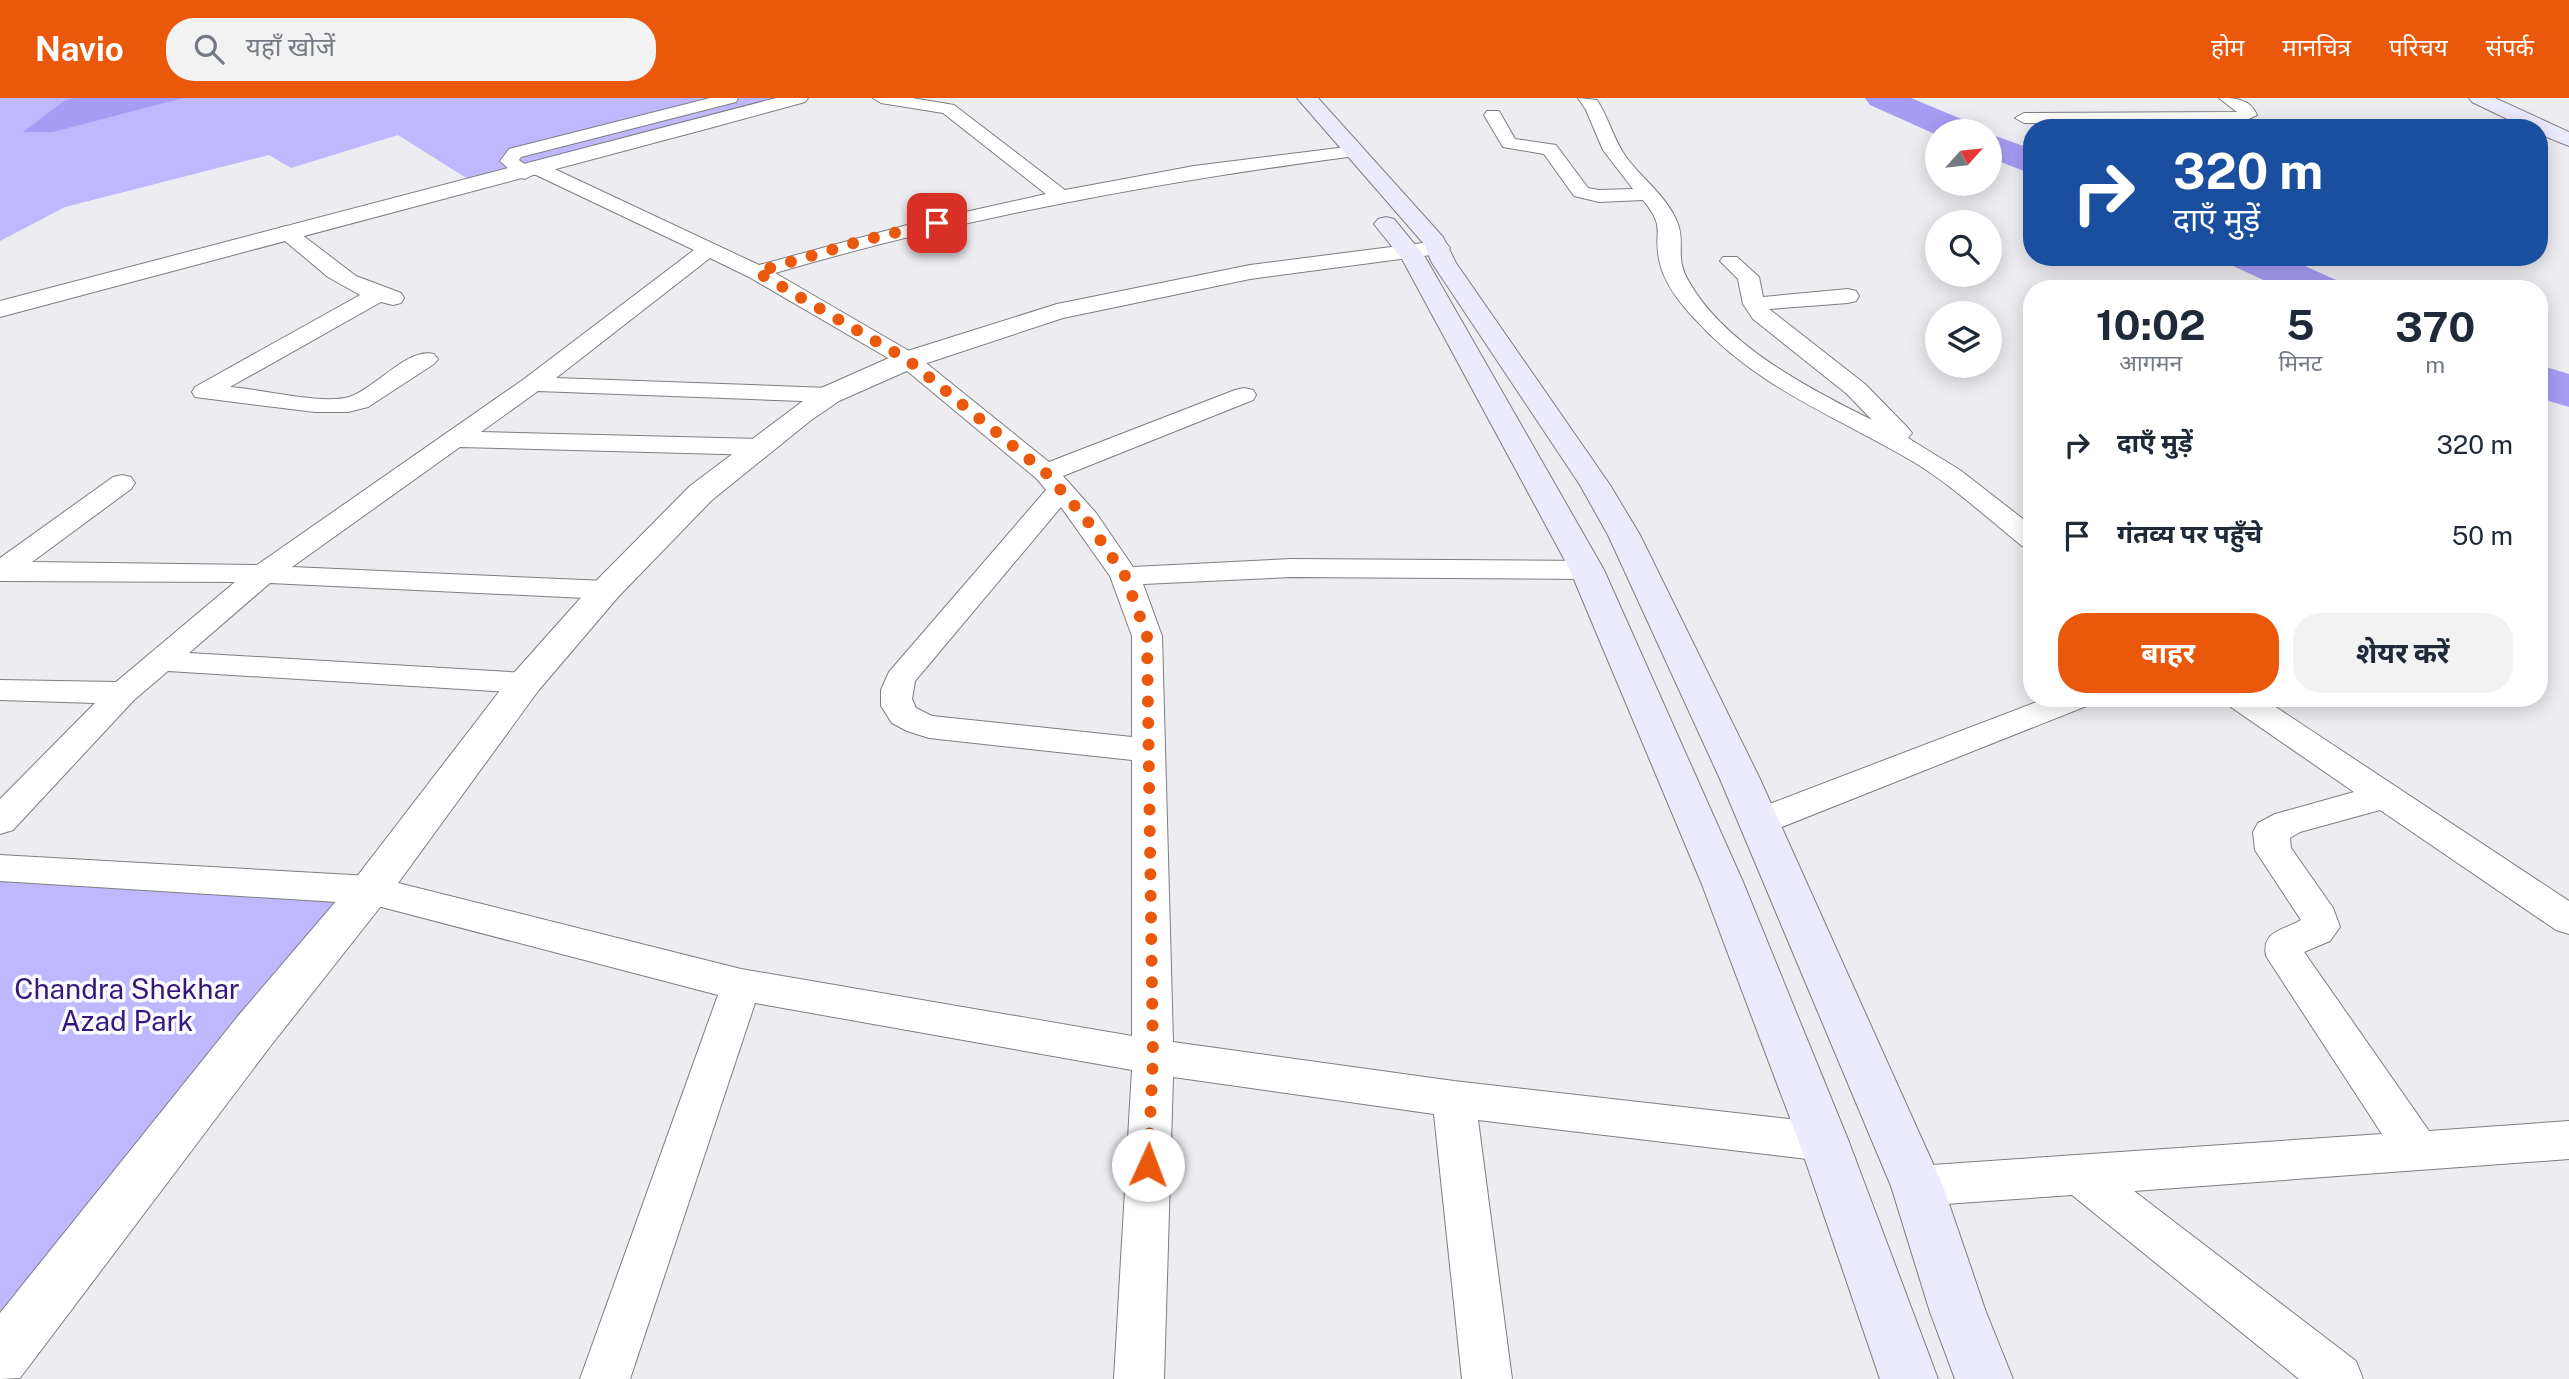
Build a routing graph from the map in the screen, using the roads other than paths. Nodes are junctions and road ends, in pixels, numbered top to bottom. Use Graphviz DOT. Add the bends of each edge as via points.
graph roads {
  1 [pos="730,98"];
  2 [pos="798,98"];
  3 [pos="881,98"];
  4 [pos="1586,98"];
  5 [pos="2227,98"];
  6 [pos="2479,98"];
  7 [pos="1298,102"];
  8 [pos="2028,113"];
  9 [pos="1493,114"];
  10 [pos="2524,119"];
  11 [pos="2548,130"];
  12 [pos="2569,140"];
  13 [pos="1343,160"];
  14 [pos="532,171"];
  15 [pos="1647,194"];
  16 [pos="1061,197"];
  17 [pos="1372,208"];
  18 [pos="286,232"];
  19 [pos="709,249"];
  20 [pos="1423,249"];
  21 [pos="1730,261"];
  22 [pos="757,272"];
  23 [pos="1848,296"];
  24 [pos="1754,304"];
  25 [pos="0,309"];
  26 [pos="426,359"];
  27 [pos="908,360"];
  28 [pos="533,384"];
  29 [pos="829,395"];
  30 [pos="1244,395"];
  31 [pos="454,439"];
  32 [pos="760,447"];
  33 [pos="1923,457"];
  34 [pos="1053,481"];
  35 [pos="122,483"];
  36 [pos="2023,533"];
  37 [pos="1587,570"];
  38 [pos="1,571"];
  39 [pos="263,574"];
  40 [pos="1125,576"];
  41 [pos="606,590"];
  42 [pos="161,661"];
  43 [pos="525,683"];
  44 [pos="0,690"];
  45 [pos="123,693"];
  46 [pos="2055,707"];
  47 [pos="2252,707"];
  48 [pos="1149,750"];
  49 [pos="2385,796"];
  50 [pos="0,821"];
  51 [pos="1759,822"];
  52 [pos="0,868"];
  53 [pos="370,890"];
  54 [pos="2569,920"];
  55 [pos="741,985"];
  56 [pos="1153,1058"];
  57 [pos="1454,1099"];
  58 [pos="2569,1140"];
  59 [pos="1824,1142"];
  60 [pos="2418,1151"];
  61 [pos="2080,1175"];
  62 [pos="1917,1186"];
  63 [pos="0,1358"];
  64 [pos="605,1379"];
  65 [pos="1139,1379"];
  66 [pos="1487,1379"];
  67 [pos="1909,1379"];
  68 [pos="1984,1379"];
  69 [pos="2338,1379"];
  1 -- 14 [label="street" via="515,153 509,161"];
  2 -- 14 [label="street"];
  3 -- 16 [label="street" via="948,109"];
  4 -- 15 [label="street" via="1598,114 1611,148"];
  5 -- 8 [label="street" via="2248,115"];
  6 -- 10 [label="main road"];
  7 -- 13 [label="main road"];
  9 -- 15 [label="street" via="1509,143 1544,146 1554,152 1581,192"];
  11 -- 12 [label="main road"];
  13 -- 16 [label="street" via="1173,175"];
  13 -- 20 [label="main road"];
  14 -- 18 [label="street"];
  14 -- 19 [label="street"];
  15 -- 33 [label="street" via="1670,227 1668,256 1676,276 1727,339 1792,388"];
  16 -- 22 [label="street" via="864,240"];
  17 -- 20 [label="main road"];
  18 -- 25 [label="street"];
  18 -- 26 [label="street" via="355,287 387,297 329,320 204,392 334,408 359,402"];
  19 -- 22 [label="street"];
  19 -- 28 [label="street"];
  20 -- 27 [label="street" via="1250,272 1057,312"];
  20 -- 37 [label="main road"];
  20 -- 51 [label="main road" via="1444,263 1625,535"];
  21 -- 24 [label="street" via="1748,277"];
  22 -- 27 [label="street"];
  23 -- 24 [label="street"];
  24 -- 33 [label="street" via="1856,389"];
  27 -- 29 [label="street"];
  27 -- 34 [label="street"];
  28 -- 29 [label="street"];
  28 -- 31 [label="street"];
  29 -- 32 [label="street"];
  30 -- 34 [label="street"];
  31 -- 32 [label="street"];
  31 -- 39 [label="street"];
  32 -- 41 [label="street" via="701,494"];
  33 -- 36 [label="street"];
  34 -- 40 [label="street"];
  34 -- 48 [label="street" via="900,678 895,697 898,709 906,719 929,727"];
  35 -- 38 [label="street"];
  37 -- 40 [label="street" via="1291,568"];
  37 -- 59 [label="main road" via="1723,882"];
  38 -- 39 [label="street"];
  39 -- 41 [label="street"];
  39 -- 42 [label="street"];
  40 -- 48 [label="street" via="1147,636"];
  41 -- 43 [label="street"];
  42 -- 43 [label="street"];
  42 -- 45 [label="street"];
  43 -- 53 [label="street"];
  44 -- 45 [label="street"];
  45 -- 50 [label="street"];
  46 -- 51 [label="street"];
  47 -- 49 [label="street"];
  48 -- 56 [label="street"];
  49 -- 54 [label="street"];
  49 -- 60 [label="street" via="2288,823 2271,832 2271,839 2273,850 2321,926 2288,941 2283,946 2285,956"];
  51 -- 62 [label="main road"];
  52 -- 53 [label="street"];
  53 -- 55 [label="street"];
  53 -- 63 [label="street"];
  55 -- 56 [label="street"];
  55 -- 64 [label="street"];
  56 -- 57 [label="street"];
  56 -- 65 [label="street"];
  57 -- 59 [label="street"];
  57 -- 66 [label="street"];
  58 -- 60 [label="street"];
  59 -- 67 [label="main road"];
  60 -- 61 [label="street"];
  61 -- 62 [label="street"];
  61 -- 69 [label="street"];
  62 -- 68 [label="main road"];
}
